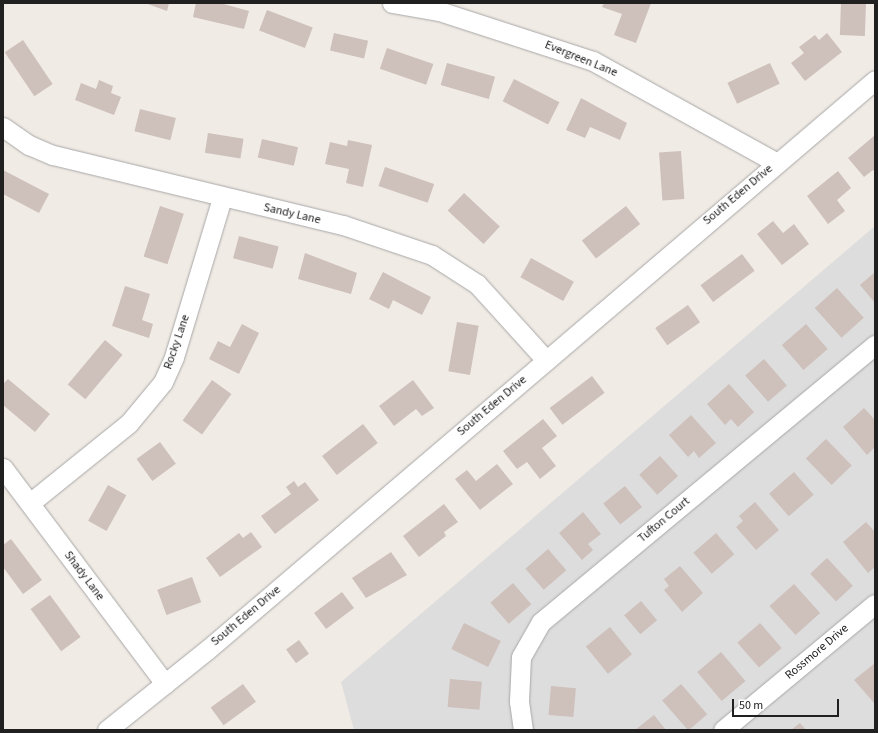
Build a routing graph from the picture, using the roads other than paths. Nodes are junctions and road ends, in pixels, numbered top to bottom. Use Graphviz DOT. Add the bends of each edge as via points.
graph roads {
  1 [pos="392,3"];
  2 [pos="875,80"];
  3 [pos="3,127"];
  4 [pos="777,163"];
  5 [pos="222,198"];
  6 [pos="875,345"];
  7 [pos="546,360"];
  8 [pos="3,468"];
  9 [pos="30,503"];
  10 [pos="875,604"];
  11 [pos="165,684"];
  12 [pos="107,730"];
  13 [pos="523,730"];
  14 [pos="723,730"];
  1 -- 4 [label="street, Evergreen Lane" via="439,11 593,61"];
  2 -- 4 [label="street, South Eden Drive"];
  3 -- 5 [label="street, Sandy Lane" via="28,145 53,155"];
  4 -- 7 [label="street, South Eden Drive"];
  5 -- 7 [label="street, Sandy Lane" via="343,225 432,254 477,284"];
  5 -- 9 [label="street, Rocky Lane" via="174,357 163,382 129,423"];
  6 -- 13 [label="street, Tufton Court" via="541,622 521,657 519,701"];
  7 -- 11 [label="street, South Eden Drive"];
  8 -- 9 [label="street, Shady Lane"];
  9 -- 11 [label="street, Shady Lane"];
  10 -- 14 [label="street, Rossmore Drive"];
  11 -- 12 [label="street, South Eden Drive"];
}
